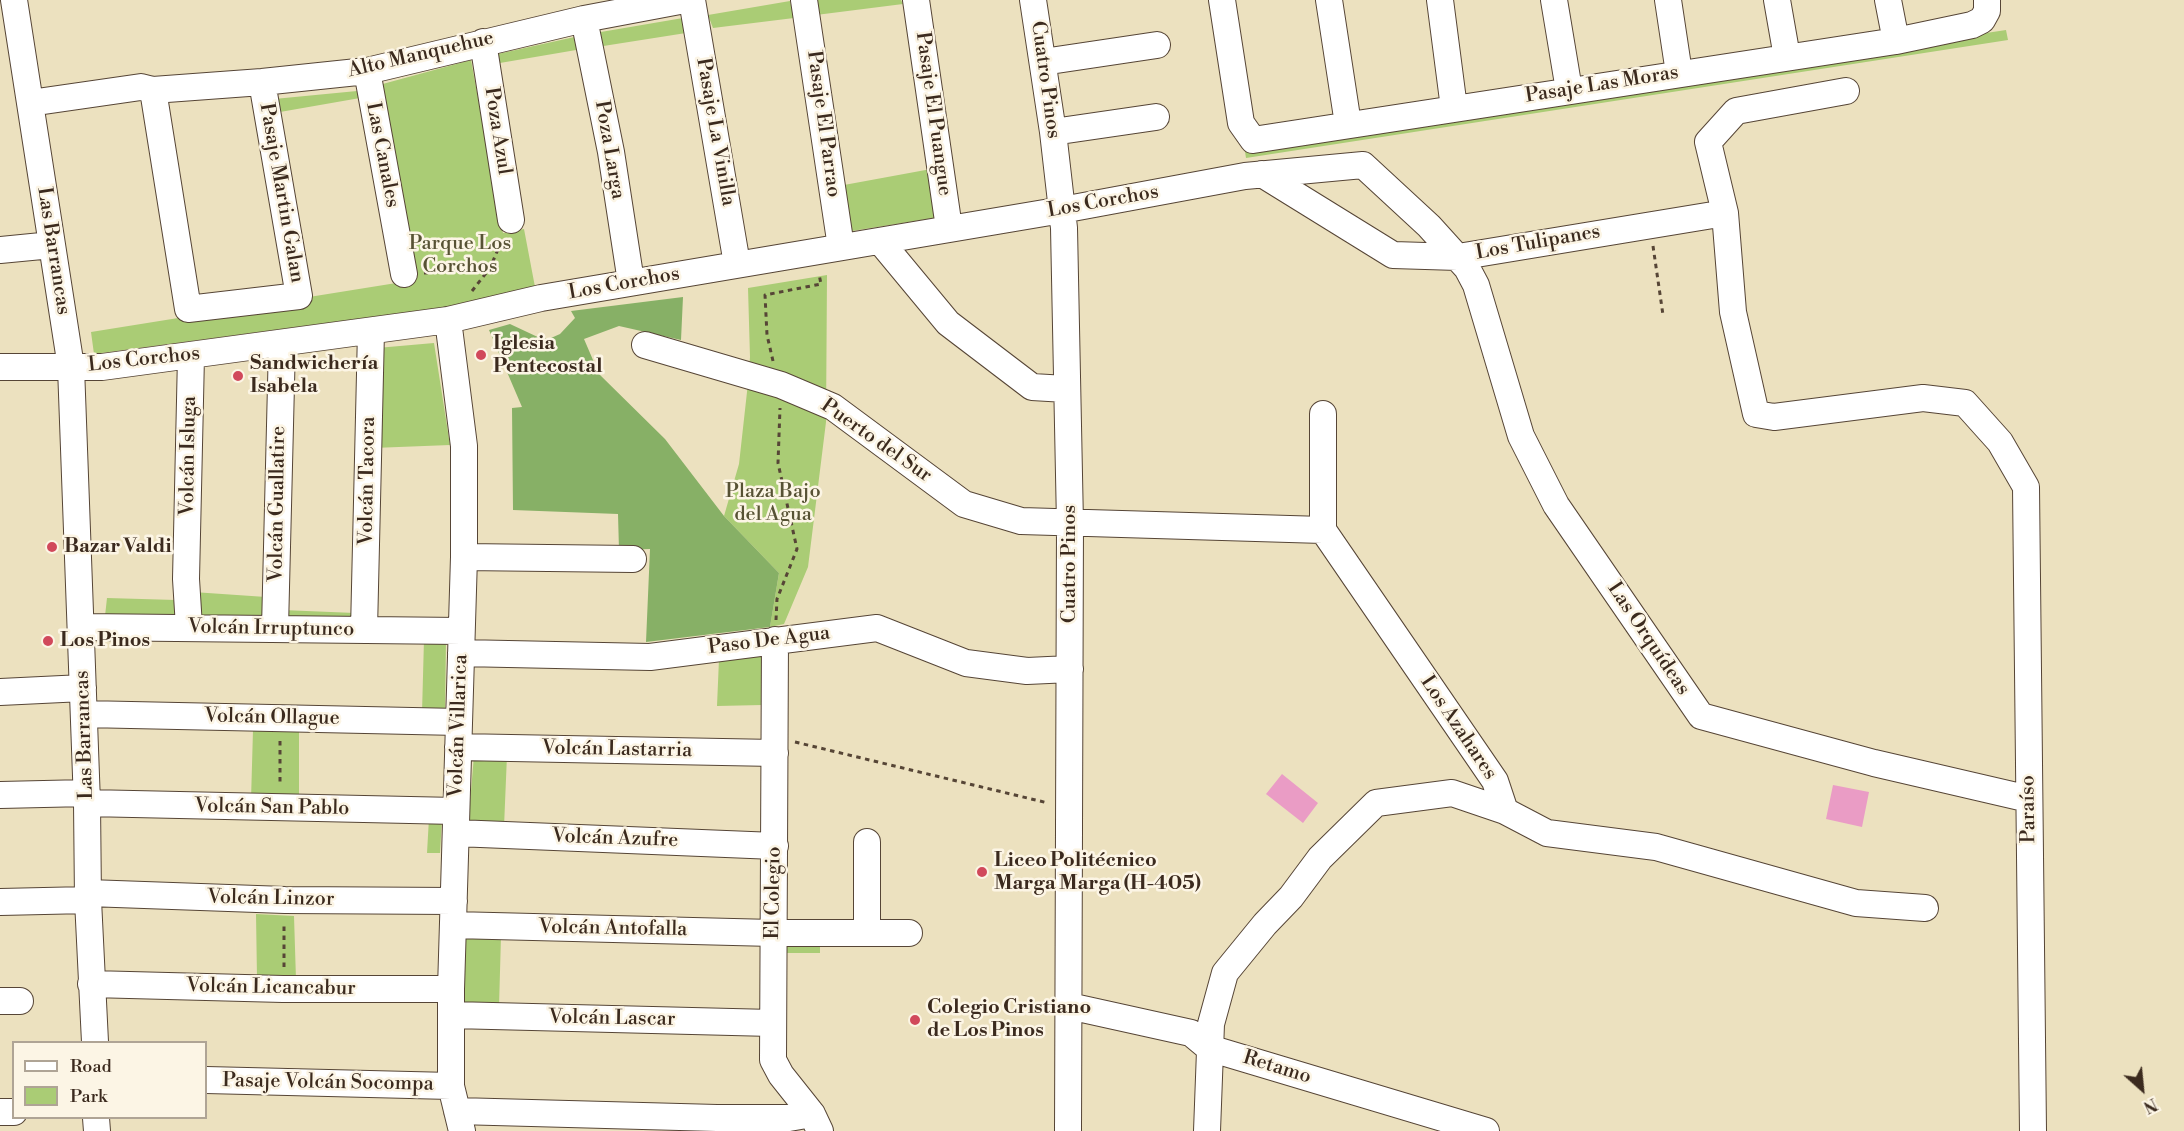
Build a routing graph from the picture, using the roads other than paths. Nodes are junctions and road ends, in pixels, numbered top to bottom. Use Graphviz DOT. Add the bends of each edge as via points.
graph roads {
  1 [pos="685,0"];
  2 [pos="692,0"];
  3 [pos="804,0"];
  4 [pos="916,0"];
  5 [pos="1033,0"];
  6 [pos="1222,0"];
  7 [pos="1329,0"];
  8 [pos="1440,0"];
  9 [pos="1554,0"];
  10 [pos="1668,0"];
  11 [pos="1778,0"];
  12 [pos="1888,0"];
  13 [pos="1987,0"];
  14 [pos="10,12"];
  15 [pos="584,19"];
  16 [pos="1896,41"];
  17 [pos="483,42"];
  18 [pos="1156,45"];
  19 [pos="1787,57"];
  20 [pos="1043,63"];
  21 [pos="366,71"];
  22 [pos="1680,72"];
  23 [pos="262,82"];
  24 [pos="153,90"];
  25 [pos="1569,90"];
  26 [pos="1846,91"];
  27 [pos="1454,108"];
  28 [pos="31,110"];
  29 [pos="1156,117"];
  30 [pos="1348,124"];
  31 [pos="1053,132"];
  32 [pos="1253,175"];
  33 [pos="1062,210"];
  34 [pos="1725,213"];
  35 [pos="511,220"];
  36 [pos="949,228"];
  37 [pos="880,241"];
  38 [pos="52,245"];
  39 [pos="841,247"];
  40 [pos="0,250"];
  41 [pos="1458,257"];
  42 [pos="737,264"];
  43 [pos="404,274"];
  44 [pos="631,282"];
  45 [pos="448,320"];
  46 [pos="371,331"];
  47 [pos="282,344"];
  48 [pos="645,345"];
  49 [pos="191,356"];
  50 [pos="0,367"];
  51 [pos="71,367"];
  52 [pos="1066,389"];
  53 [pos="1323,414"];
  54 [pos="1070,524"];
  55 [pos="1323,530"];
  56 [pos="464,557"];
  57 [pos="633,559"];
  58 [pos="82,627"];
  59 [pos="189,627"];
  60 [pos="275,628"];
  61 [pos="364,630"];
  62 [pos="775,640"];
  63 [pos="461,642"];
  64 [pos="1070,669"];
  65 [pos="83,688"];
  66 [pos="0,692"];
  67 [pos="84,714"];
  68 [pos="459,722"];
  69 [pos="775,745"];
  70 [pos="458,747"];
  71 [pos="0,795"];
  72 [pos="87,798"];
  73 [pos="2029,798"];
  74 [pos="1505,811"];
  75 [pos="456,822"];
  76 [pos="867,842"];
  77 [pos="775,846"];
  78 [pos="88,896"];
  79 [pos="0,902"];
  80 [pos="1925,908"];
  81 [pos="454,913"];
  82 [pos="773,933"];
  83 [pos="867,933"];
  84 [pos="909,933"];
  85 [pos="91,984"];
  86 [pos="451,989"];
  87 [pos="1069,1006"];
  88 [pos="452,1015"];
  89 [pos="772,1023"];
  90 [pos="95,1041"];
  91 [pos="1209,1048"];
  92 [pos="207,1080"];
  93 [pos="451,1086"];
  94 [pos="460,1121"];
  95 [pos="617,1123"];
  96 [pos="816,1123"];
  97 [pos="717,1124"];
  98 [pos="1068,1131"];
  99 [pos="1207,1131"];
  100 [pos="1486,1131"];
  101 [pos="2033,1131"];
  1 -- 15 [label="street, Alto Manquehue"];
  2 -- 42 [label="street, Pasaje La Vinilla"];
  3 -- 39 [label="street, Pasaje El Parrao"];
  4 -- 36 [label="street, Pasaje El Puangue"];
  5 -- 20 [label="street, Cuatro Pinos"];
  6 -- 30 [label="street, Pasaje Las Moras" via="1241,123 1252,140"];
  7 -- 30 [label="street"];
  8 -- 27 [label="street"];
  9 -- 25 [label="street"];
  10 -- 22 [label="street"];
  11 -- 19 [label="street"];
  12 -- 16 [label="street"];
  13 -- 16 [label="street, Pasaje Las Moras" via="1988,11 1972,25"];
  14 -- 28 [label="street, Las Barrancas"];
  15 -- 17 [label="street, Alto Manquehue"];
  15 -- 44 [label="street, Poza Larga" via="611,152"];
  16 -- 19 [label="street, Pasaje Las Moras"];
  17 -- 21 [label="street, Alto Manquehue"];
  17 -- 35 [label="street, Poza Azul"];
  18 -- 20 [label="street"];
  19 -- 22 [label="street, Pasaje Las Moras"];
  20 -- 31 [label="street, Cuatro Pinos"];
  21 -- 23 [label="street, Alto Manquehue"];
  21 -- 43 [label="street, Las Canales"];
  22 -- 25 [label="street, Pasaje Las Moras"];
  23 -- 24 [label="street, Alto Manquehue"];
  23 -- 24 [label="street, Pasaje Martin Galan" via="299,296 188,309"];
  24 -- 28 [label="street, Alto Manquehue" via="141,87"];
  25 -- 27 [label="street, Pasaje Las Moras"];
  26 -- 34 [label="street" via="1736,111 1708,142"];
  27 -- 30 [label="street, Pasaje Las Moras"];
  28 -- 38 [label="street, Las Barrancas"];
  29 -- 31 [label="street"];
  31 -- 33 [label="street, Cuatro Pinos"];
  32 -- 33 [label="street, Los Corchos"];
  32 -- 41 [label="street" via="1393,255"];
  32 -- 41 [label="street, Los Tulipanes" via="1363,165"];
  33 -- 36 [label="street, Los Corchos"];
  33 -- 52 [label="street, Cuatro Pinos"];
  34 -- 41 [label="street, Los Tulipanes"];
  34 -- 73 [label="street, Paraíso" via="1733,312 1756,414 1774,417 1923,398 1965,403 2000,442 2026,487"];
  36 -- 37 [label="street, Los Corchos"];
  37 -- 39 [label="street, Los Corchos"];
  37 -- 52 [label="street" via="948,323 1032,387"];
  38 -- 40 [label="street"];
  38 -- 51 [label="street, Las Barrancas"];
  39 -- 42 [label="street, Los Corchos"];
  41 -- 73 [label="street, Las Orquídeas" via="1476,285 1521,436 1556,506 1701,716 1874,763"];
  42 -- 44 [label="street, Los Corchos"];
  44 -- 45 [label="street, Los Corchos"];
  45 -- 46 [label="street, Los Corchos"];
  45 -- 56 [label="street, Volcán Villarica" via="464,446"];
  46 -- 47 [label="street, Los Corchos"];
  46 -- 61 [label="street, Volcán Tacora"];
  47 -- 49 [label="street, Los Corchos"];
  47 -- 60 [label="street, Volcán Guallatire"];
  48 -- 54 [label="street, Puerto del Sur" via="781,385 833,407 964,504 1021,521"];
  49 -- 51 [label="street, Los Corchos"];
  49 -- 59 [label="street, Volcán Isluga" via="186,579"];
  50 -- 51 [label="street, Los Corchos"];
  51 -- 58 [label="street, Las Barrancas"];
  52 -- 54 [label="street, Cuatro Pinos"];
  53 -- 55 [label="street"];
  54 -- 55 [label="street"];
  54 -- 64 [label="street, Cuatro Pinos"];
  55 -- 74 [label="street, Los Azahares" via="1495,781"];
  56 -- 57 [label="street"];
  56 -- 63 [label="street, Volcán Villarica"];
  58 -- 59 [label="street, Volcán Irruptunco"];
  58 -- 65 [label="street, Las Barrancas"];
  59 -- 60 [label="street, Volcán Irruptunco"];
  60 -- 61 [label="street, Volcán Irruptunco"];
  61 -- 63 [label="street, Volcán Irruptunco"];
  62 -- 63 [label="street, Paso De Agua" via="650,657"];
  62 -- 64 [label="street, Paso De Agua" via="878,628 966,663 1027,671"];
  62 -- 69 [label="street, El Colegio"];
  63 -- 68 [label="street, Volcán Villarica"];
  64 -- 87 [label="street, Cuatro Pinos"];
  65 -- 66 [label="street"];
  65 -- 67 [label="street, Las Barrancas"];
  67 -- 68 [label="street, Volcán Ollague"];
  67 -- 72 [label="street, Las Barrancas"];
  68 -- 70 [label="street, Volcán Villarica"];
  69 -- 70 [label="street, Volcán Lastarria"];
  69 -- 77 [label="street, El Colegio"];
  70 -- 75 [label="street, Volcán Villarica"];
  71 -- 72 [label="street, Volcán San Pablo"];
  72 -- 75 [label="street, Volcán San Pablo"];
  72 -- 78 [label="street, Las Barrancas"];
  73 -- 101 [label="street, Paraíso"];
  74 -- 80 [label="street" via="1547,833 1656,847 1856,903"];
  74 -- 91 [label="street" via="1452,793 1376,803 1320,858 1225,973 1211,1024"];
  75 -- 77 [label="street, Volcán Azufre"];
  75 -- 81 [label="street, Volcán Villarica"];
  76 -- 83 [label="street"];
  77 -- 82 [label="street, El Colegio"];
  78 -- 79 [label="street, Volcán Linzor"];
  78 -- 81 [label="street, Volcán Linzor" via="285,900"];
  78 -- 85 [label="street, Las Barrancas"];
  81 -- 82 [label="street, Volcán Antofalla"];
  81 -- 86 [label="street, Volcán Villarica"];
  82 -- 83 [label="street, Volcán Antofalla"];
  82 -- 89 [label="street, El Colegio"];
  83 -- 84 [label="street, Volcán Antofalla"];
  85 -- 86 [label="street, Volcán Licancabur"];
  85 -- 90 [label="street, Las Barrancas"];
  86 -- 88 [label="street, Volcán Villarica"];
  87 -- 91 [label="street, Retamo" via="1191,1033"];
  87 -- 98 [label="street, Cuatro Pinos"];
  88 -- 89 [label="street, Volcán Lascar"];
  88 -- 93 [label="street, Volcán Villarica"];
  89 -- 96 [label="street, El Colegio" via="772,1060"];
  91 -- 99 [label="street"];
  91 -- 100 [label="street, Retamo"];
  92 -- 93 [label="street, Pasaje Volcán Socompa"];
  93 -- 94 [label="street, Volcán Villarica"];
  94 -- 95 [label="street"];
  95 -- 97 [label="street"];
  96 -- 97 [label="street" via="789,1118"];
}
